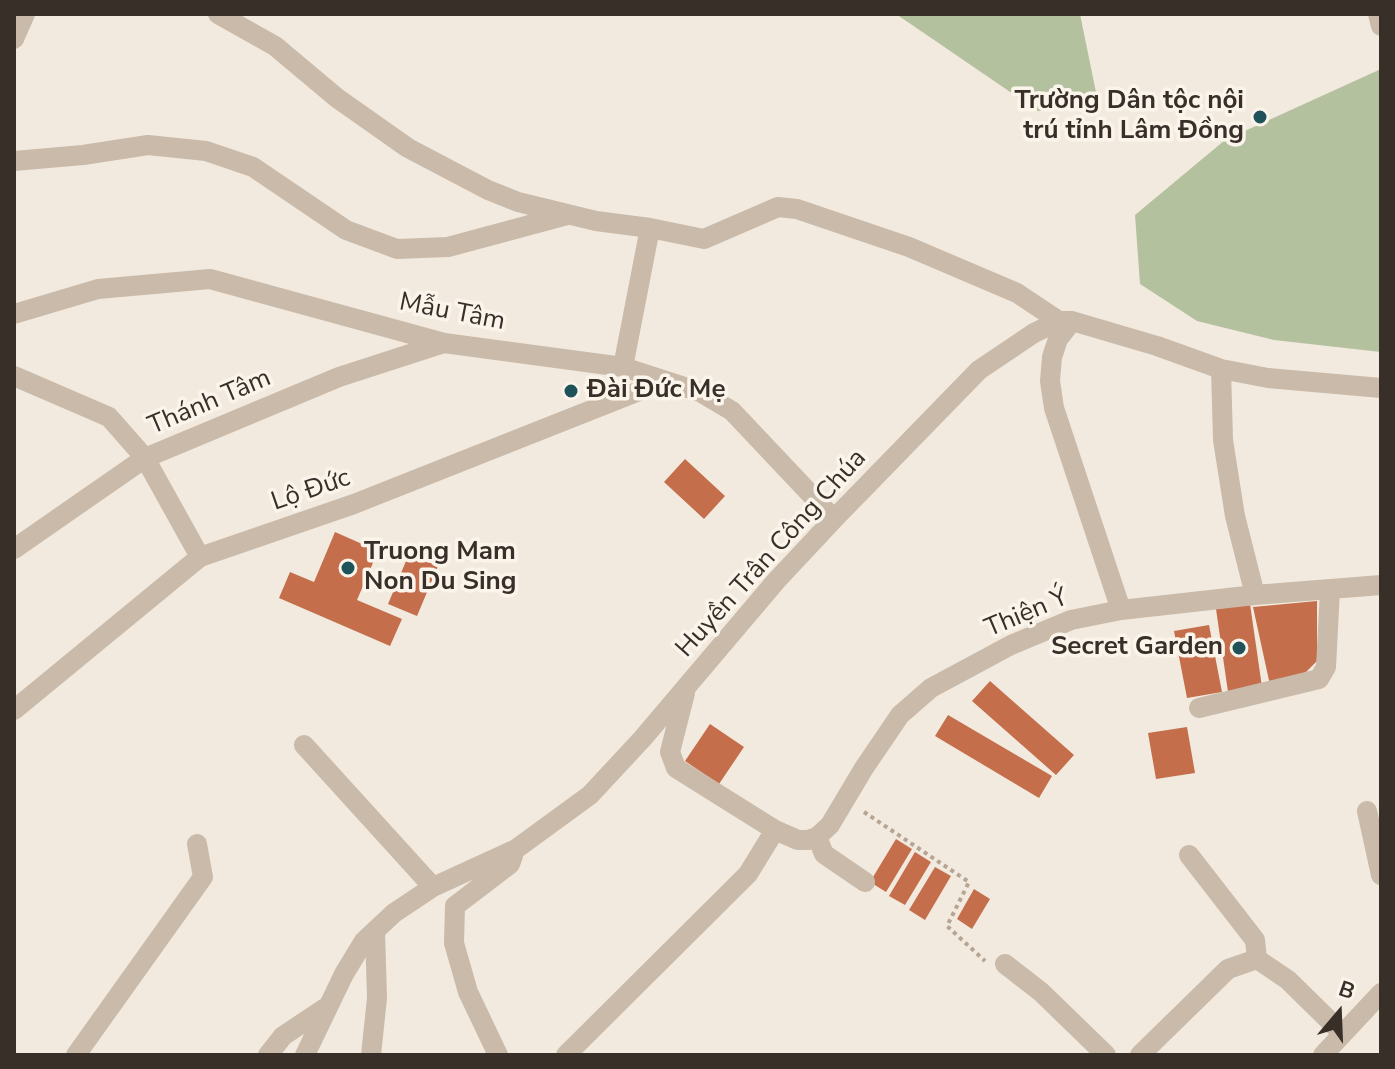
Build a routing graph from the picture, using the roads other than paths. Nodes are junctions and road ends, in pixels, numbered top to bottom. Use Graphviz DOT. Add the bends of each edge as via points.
graph roads {
  1 [pos="25,14"];
  2 [pos="218,14"];
  3 [pos="1378,14"];
  4 [pos="1381,26"];
  5 [pos="14,39"];
  6 [pos="14,161"];
  7 [pos="569,214"];
  8 [pos="650,228"];
  9 [pos="14,314"];
  10 [pos="1065,321"];
  11 [pos="444,343"];
  12 [pos="623,367"];
  13 [pos="1221,369"];
  14 [pos="14,376"];
  15 [pos="662,382"];
  16 [pos="1381,388"];
  17 [pos="145,458"];
  18 [pos="834,519"];
  19 [pos="14,549"];
  20 [pos="200,557"];
  21 [pos="1381,585"];
  22 [pos="1330,590"];
  23 [pos="1255,595"];
  24 [pos="1121,610"];
  25 [pos="686,687"];
  26 [pos="1199,708"];
  27 [pos="14,710"];
  28 [pos="304,745"];
  29 [pos="1367,811"];
  30 [pos="775,830"];
  31 [pos="817,837"];
  32 [pos="197,844"];
  33 [pos="516,849"];
  34 [pos="1189,855"];
  35 [pos="1381,875"];
  36 [pos="865,882"];
  37 [pos="433,887"];
  38 [pos="375,931"];
  39 [pos="1257,959"];
  40 [pos="997,964"];
  41 [pos="1381,993"];
  42 [pos="328,1006"];
  43 [pos="1342,1033"];
  44 [pos="76,1055"];
  45 [pos="268,1055"];
  46 [pos="305,1055"];
  47 [pos="371,1055"];
  48 [pos="498,1055"];
  49 [pos="566,1055"];
  50 [pos="1106,1055"];
  51 [pos="1140,1055"];
  52 [pos="1323,1055"];
  1 -- 5 [label="street"];
  2 -- 7 [label="street" via="275,46 408,148 488,190"];
  3 -- 4 [label="street"];
  6 -- 7 [label="street" via="148,145 206,151 253,167 346,230 397,249 448,247"];
  7 -- 8 [label="street"];
  8 -- 10 [label="street" via="704,239 778,207 797,209 909,247 1017,293"];
  8 -- 12 [label="street"];
  9 -- 11 [label="street, Mẫu Tâm" via="98,289 210,279"];
  10 -- 13 [label="street"];
  10 -- 18 [label="street, Huyền Trân Công Chúa" via="1034,333 979,370"];
  10 -- 24 [label="street" via="1052,357 1054,408"];
  11 -- 12 [label="street, Mẫu Tâm"];
  11 -- 17 [label="street, Thánh Tâm" via="339,377"];
  12 -- 15 [label="street, Mẫu Tâm"];
  13 -- 16 [label="street"];
  13 -- 23 [label="street" via="1223,440"];
  14 -- 17 [label="street" via="109,417"];
  15 -- 18 [label="street, Mẫu Tâm" via="700,392 732,411"];
  15 -- 20 [label="street, Lộ Đức" via="354,504"];
  17 -- 19 [label="street, Thánh Tâm"];
  17 -- 20 [label="street"];
  18 -- 25 [label="street, Huyền Trân Công Chúa"];
  20 -- 27 [label="street, Lộ Đức"];
  21 -- 22 [label="street, Thiện Ý"];
  22 -- 23 [label="street, Thiện Ý"];
  22 -- 26 [label="street" via="1326,667 1319,679"];
  23 -- 24 [label="street, Thiện Ý"];
  24 -- 31 [label="street, Thiện Ý" via="1071,620 931,688 900,715"];
  25 -- 30 [label="street" via="670,752 676,768"];
  25 -- 33 [label="street, Huyền Trân Công Chúa" via="590,795"];
  28 -- 37 [label="street"];
  29 -- 35 [label="street"];
  30 -- 31 [label="street" via="798,840"];
  30 -- 49 [label="street" via="748,874"];
  31 -- 36 [label="street" via="824,854"];
  32 -- 44 [label="street" via="203,877"];
  33 -- 37 [label="street, Huyền Trân Công Chúa"];
  33 -- 48 [label="street" via="510,864 455,906 454,943 464,980"];
  34 -- 39 [label="street" via="1255,940"];
  37 -- 38 [label="street, Huyền Trân Công Chúa"];
  38 -- 42 [label="street, Huyền Trân Công Chúa" via="364,941"];
  38 -- 47 [label="street" via="377,998"];
  39 -- 43 [label="street" via="1288,980"];
  39 -- 51 [label="street" via="1228,969"];
  40 -- 50 [label="street" via="1041,992"];
  41 -- 43 [label="street"];
  42 -- 45 [label="street" via="283,1036"];
  42 -- 46 [label="street, Huyền Trân Công Chúa"];
  43 -- 52 [label="street"];
}
